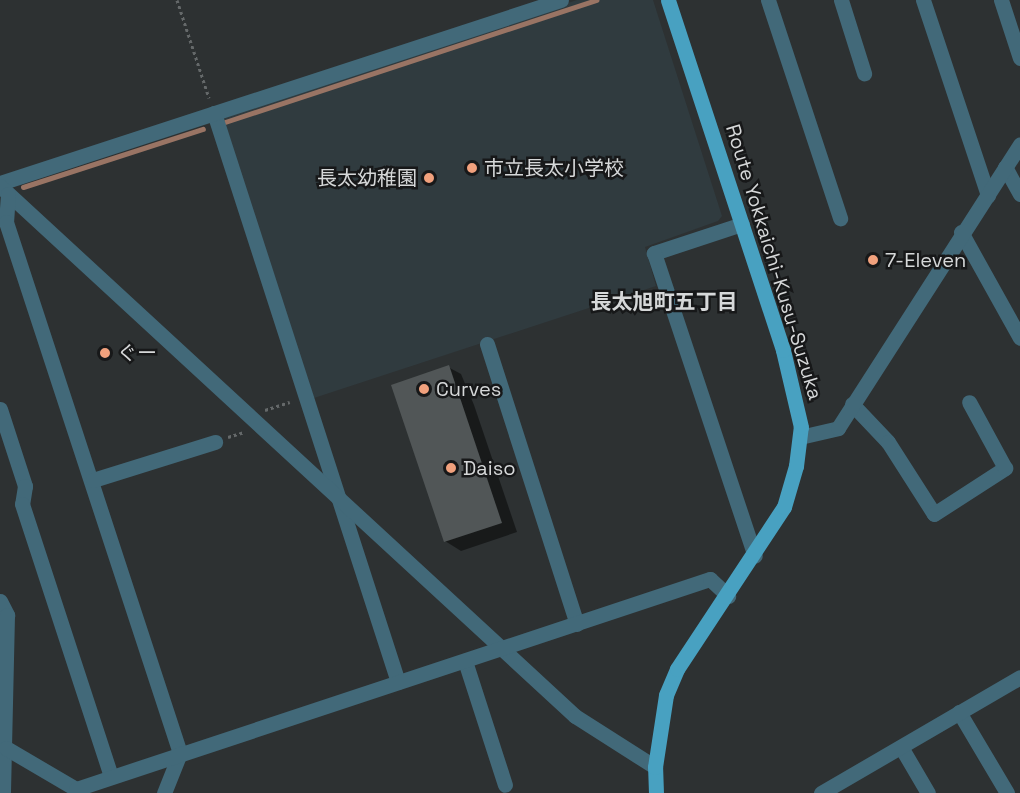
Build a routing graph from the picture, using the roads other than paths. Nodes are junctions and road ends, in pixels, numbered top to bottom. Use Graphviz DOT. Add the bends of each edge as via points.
graph roads {
  1 [pos="561,0"];
  2 [pos="668,0"];
  3 [pos="768,0"];
  4 [pos="840,0"];
  5 [pos="923,0"];
  6 [pos="1001,0"];
  7 [pos="1020,57"];
  8 [pos="864,73"];
  9 [pos="214,113"];
  10 [pos="1020,144"];
  11 [pos="1005,167"];
  12 [pos="3,188"];
  13 [pos="1020,194"];
  14 [pos="988,195"];
  15 [pos="840,218"];
  16 [pos="742,224"];
  17 [pos="961,232"];
  18 [pos="1020,338"];
  19 [pos="487,344"];
  20 [pos="969,402"];
  21 [pos="852,404"];
  22 [pos="0,409"];
  23 [pos="800,437"];
  24 [pos="215,442"];
  25 [pos="93,480"];
  26 [pos="342,500"];
  27 [pos="755,556"];
  28 [pos="728,596"];
  29 [pos="0,601"];
  30 [pos="577,624"];
  31 [pos="505,648"];
  32 [pos="465,661"];
  33 [pos="1020,677"];
  34 [pos="398,682"];
  35 [pos="959,712"];
  36 [pos="2,731"];
  37 [pos="901,747"];
  38 [pos="6,748"];
  39 [pos="180,753"];
  40 [pos="655,767"];
  41 [pos="111,776"];
  42 [pos="505,785"];
  43 [pos="3,793"];
  44 [pos="164,793"];
  45 [pos="656,793"];
  46 [pos="821,793"];
  47 [pos="928,793"];
  48 [pos="1007,793"];
  1 -- 9 [label="street"];
  2 -- 16 [label="main road, Route Yokkaichi-Kusu-Suzuka"];
  3 -- 15 [label="street"];
  4 -- 8 [label="street"];
  5 -- 14 [label="street"];
  6 -- 7 [label="street"];
  9 -- 12 [label="street"];
  9 -- 26 [label="street"];
  10 -- 11 [label="street"];
  11 -- 13 [label="street"];
  11 -- 14 [label="street"];
  12 -- 25 [label="street" via="6,222"];
  12 -- 26 [label="street"];
  14 -- 17 [label="street"];
  16 -- 23 [label="main road, Route Yokkaichi-Kusu-Suzuka" via="786,361 799,414"];
  16 -- 27 [label="street" via="654,253"];
  17 -- 18 [label="street"];
  17 -- 21 [label="street"];
  19 -- 30 [label="street"];
  20 -- 21 [label="street" via="1005,468 934,514 888,442"];
  21 -- 23 [label="street" via="838,428"];
  22 -- 41 [label="street" via="26,486 22,504"];
  23 -- 27 [label="main road, Route Yokkaichi-Kusu-Suzuka" via="784,507"];
  24 -- 25 [label="street"];
  25 -- 39 [label="street"];
  26 -- 31 [label="street"];
  26 -- 34 [label="street"];
  27 -- 28 [label="main road, Route Yokkaichi-Kusu-Suzuka"];
  28 -- 30 [label="street" via="710,579"];
  28 -- 40 [label="main road, Route Yokkaichi-Kusu-Suzuka" via="678,669 666,695"];
  29 -- 36 [label="street" via="7,615"];
  30 -- 31 [label="street"];
  31 -- 32 [label="street"];
  31 -- 40 [label="street" via="575,716"];
  32 -- 34 [label="street"];
  32 -- 42 [label="street"];
  33 -- 35 [label="street"];
  34 -- 39 [label="street"];
  35 -- 37 [label="street"];
  35 -- 48 [label="street"];
  36 -- 38 [label="street"];
  37 -- 46 [label="street"];
  37 -- 47 [label="street"];
  38 -- 41 [label="street" via="76,789"];
  38 -- 43 [label="street"];
  39 -- 41 [label="street"];
  39 -- 44 [label="street"];
  40 -- 45 [label="main road, Route Yokkaichi-Kusu-Suzuka"];
}
